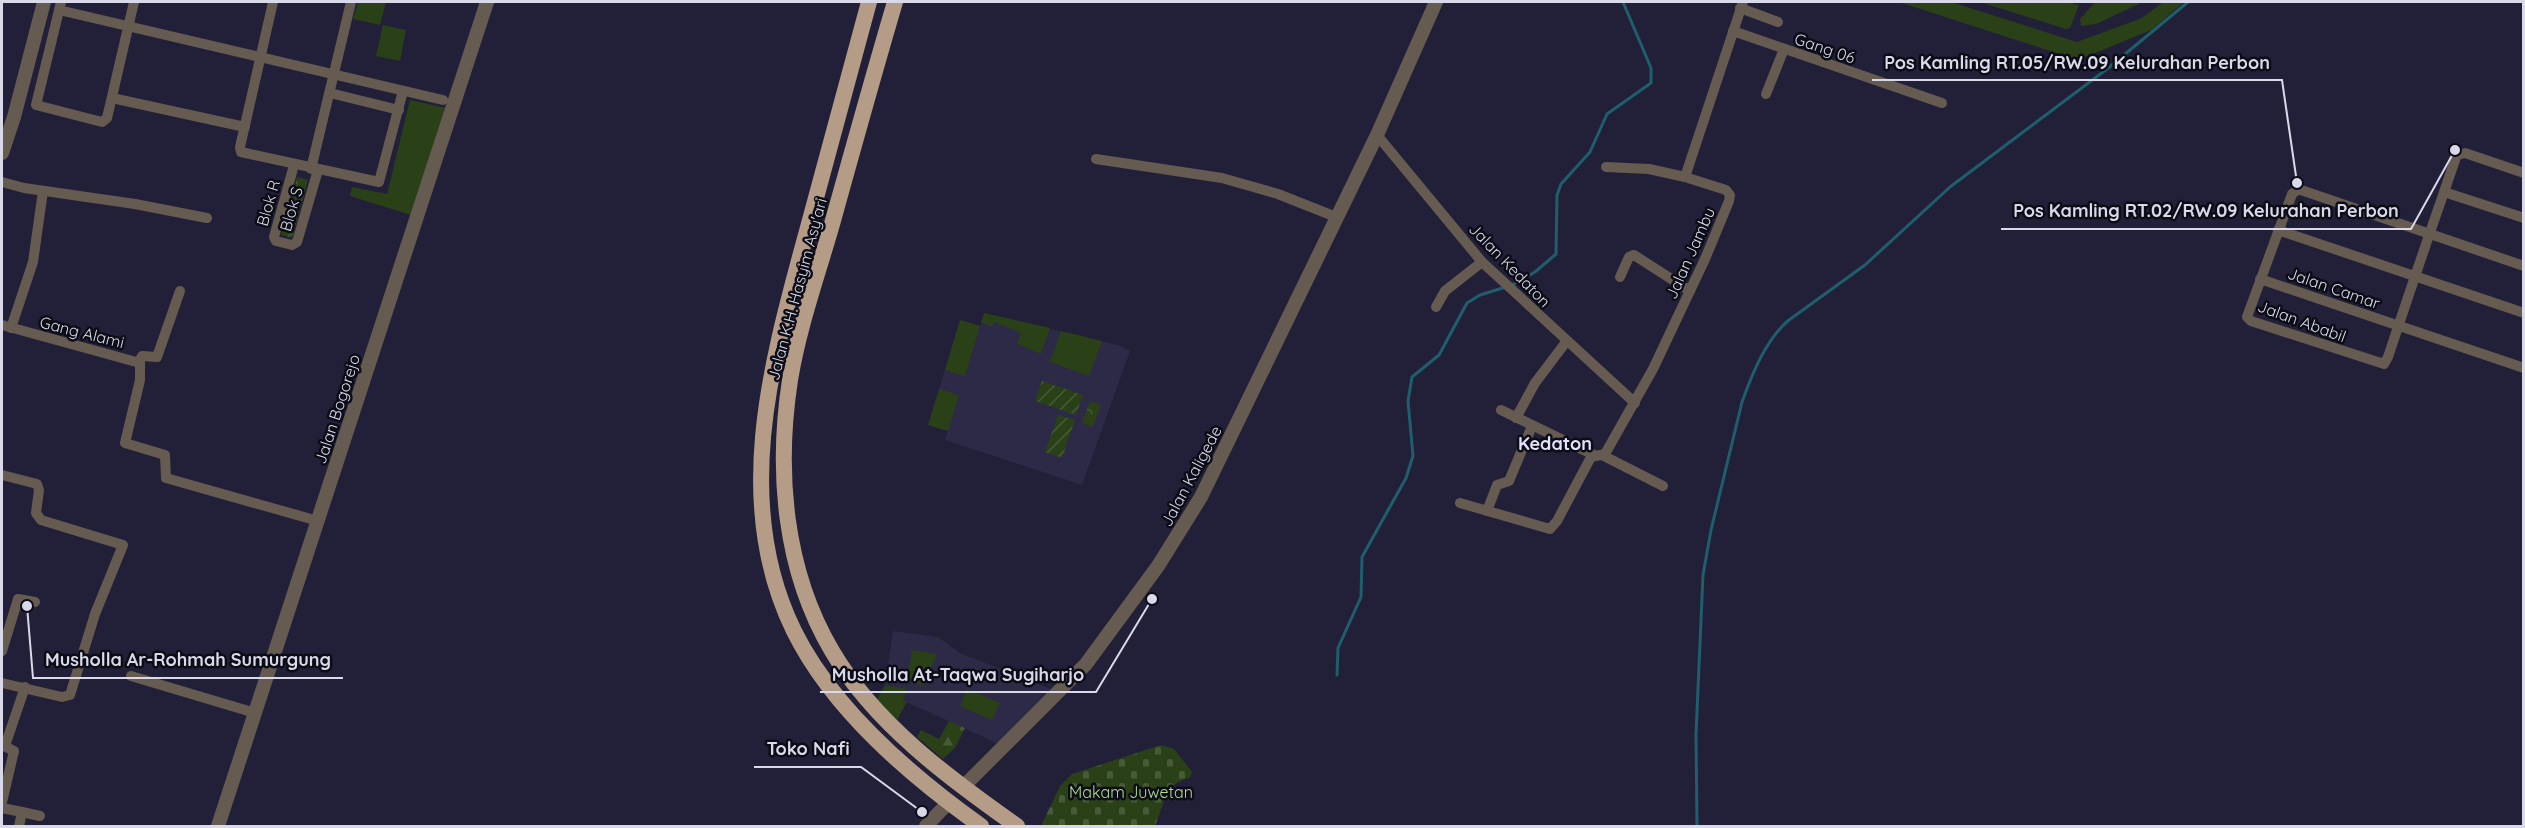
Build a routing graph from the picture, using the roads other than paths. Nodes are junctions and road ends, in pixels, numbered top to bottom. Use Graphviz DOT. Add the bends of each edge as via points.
graph roads {
  1 [pos="44,2"];
  2 [pos="134,2"];
  3 [pos="273,2"];
  4 [pos="351,2"];
  5 [pos="487,2"];
  6 [pos="869,2"];
  7 [pos="895,2"];
  8 [pos="1437,2"];
  9 [pos="1741,5"];
  10 [pos="60,6"];
  11 [pos="1778,22"];
  12 [pos="129,26"];
  13 [pos="1733,31"];
  14 [pos="1784,49"];
  15 [pos="261,57"];
  16 [pos="334,74"];
  17 [pos="873,79"];
  18 [pos="403,91"];
  19 [pos="330,93"];
  20 [pos="1766,94"];
  21 [pos="112,98"];
  22 [pos="443,100"];
  23 [pos="1942,103"];
  24 [pos="399,110"];
  25 [pos="245,127"];
  26 [pos="1377,135"];
  27 [pos="2,153"];
  28 [pos="1095,159"];
  29 [pos="294,165"];
  30 [pos="1606,167"];
  31 [pos="314,169"];
  32 [pos="2523,173"];
  33 [pos="1685,177"];
  34 [pos="2,182"];
  35 [pos="43,191"];
  36 [pos="2444,192"];
  37 [pos="817,193"];
  38 [pos="1336,217"];
  39 [pos="207,218"];
  40 [pos="2523,218"];
  41 [pos="831,227"];
  42 [pos="2278,230"];
  43 [pos="2430,234"];
  44 [pos="284,243"];
  45 [pos="1482,262"];
  46 [pos="2523,266"];
  47 [pos="2415,276"];
  48 [pos="1620,277"];
  49 [pos="2260,279"];
  50 [pos="180,291"];
  51 [pos="1690,291"];
  52 [pos="1436,307"];
  53 [pos="2523,313"];
  54 [pos="6,326"];
  55 [pos="2398,326"];
  56 [pos="780,332"];
  57 [pos="1566,342"];
  58 [pos="139,362"];
  59 [pos="2523,368"];
  60 [pos="1635,403"];
  61 [pos="1501,410"];
  62 [pos="1516,418"];
  63 [pos="1532,426"];
  64 [pos="1598,455"];
  65 [pos="2,476"];
  66 [pos="1663,486"];
  67 [pos="1461,503"];
  68 [pos="1487,511"];
  69 [pos="318,521"];
  70 [pos="34,602"];
  71 [pos="2,651"];
  72 [pos="131,676"];
  73 [pos="2,683"];
  74 [pos="26,687"];
  75 [pos="255,713"];
  76 [pos="3,745"];
  77 [pos="964,786"];
  78 [pos="2,802"];
  79 [pos="949,802"];
  80 [pos="2,808"];
  81 [pos="22,812"];
  82 [pos="40,816"];
  83 [pos="19,826"];
  84 [pos="218,826"];
  85 [pos="926,826"];
  86 [pos="981,826"];
  87 [pos="1017,826"];
  1 -- 27 [label="street"];
  2 -- 12 [label="street"];
  3 -- 15 [label="street"];
  4 -- 16 [label="street"];
  5 -- 69 [label="street, Jalan Bogorejo"];
  6 -- 37 [label="highway, Jalan K.H. Hasyim Asy'ari"];
  7 -- 17 [label="highway, Jalan K.H. Hasyim Asy'ari"];
  8 -- 26 [label="street, Jalan Kaligede"];
  9 -- 11 [label="street"];
  9 -- 13 [label="street"];
  10 -- 12 [label="street"];
  10 -- 21 [label="street" via="36,101 40,108 102,122"];
  12 -- 15 [label="street"];
  12 -- 21 [label="street"];
  13 -- 14 [label="street, Gang 06"];
  13 -- 33 [label="street"];
  14 -- 20 [label="street"];
  14 -- 23 [label="street, Gang 06"];
  15 -- 16 [label="street"];
  15 -- 25 [label="street"];
  16 -- 18 [label="street"];
  16 -- 19 [label="street"];
  17 -- 37 [label="highway" via="858,95 827,204 819,203"];
  17 -- 41 [label="highway, Jalan K.H. Hasyim Asy'ari"];
  18 -- 22 [label="street"];
  18 -- 24 [label="street"];
  19 -- 24 [label="street"];
  19 -- 31 [label="street"];
  21 -- 25 [label="street"];
  24 -- 31 [label="street" via="381,181"];
  25 -- 29 [label="street" via="240,150 244,154"];
  26 -- 38 [label="street, Jalan Kaligede"];
  26 -- 45 [label="street, Jalan Kedaton"];
  28 -- 38 [label="street" via="1222,178"];
  29 -- 31 [label="street"];
  29 -- 44 [label="street, Blok R" via="274,237"];
  30 -- 33 [label="street" via="1649,169"];
  31 -- 44 [label="street, Blok S" via="296,243"];
  32 -- 36 [label="street" via="2464,153 2457,155"];
  33 -- 51 [label="street, Jalan Jambu" via="1726,190 1730,197"];
  34 -- 35 [label="street"];
  35 -- 39 [label="street"];
  35 -- 54 [label="street" via="33,262"];
  36 -- 40 [label="street"];
  36 -- 43 [label="street"];
  37 -- 56 [label="highway, Jalan K.H. Hasyim Asy'ari"];
  38 -- 77 [label="street, Jalan Kaligede" via="1201,497 1158,566 1080,671"];
  41 -- 56 [label="highway" via="831,217 825,214 793,318"];
  41 -- 77 [label="highway, Jalan K.H. Hasyim Asy'ari" via="801,332 788,400 785,483 796,563 818,625 842,666 892,724"];
  42 -- 43 [label="street" via="2295,190"];
  42 -- 47 [label="street"];
  42 -- 49 [label="street"];
  43 -- 46 [label="street"];
  43 -- 47 [label="street"];
  45 -- 52 [label="street" via="1445,291"];
  45 -- 57 [label="street, Jalan Kedaton"];
  47 -- 53 [label="street"];
  47 -- 55 [label="street"];
  48 -- 51 [label="street" via="1629,257 1634,255"];
  49 -- 55 [label="street, Jalan Camar"];
  49 -- 55 [label="street, Jalan Ababil" via="2247,314 2249,319 2379,364 2386,362"];
  50 -- 58 [label="street" via="157,357 142,356"];
  51 -- 60 [label="street, Jalan Jambu"];
  54 -- 58 [label="street, Gang Alami"];
  55 -- 59 [label="street, Jalan Camar"];
  56 -- 79 [label="highway, Jalan K.H. Hasyim Asy'ari" via="766,395 761,468 767,546 784,607 806,652 848,708 886,748"];
  57 -- 60 [label="street, Jalan Kedaton"];
  57 -- 62 [label="street"];
  58 -- 69 [label="street, Gang Alami" via="142,370 124,443 164,455 164,475 168,478"];
  60 -- 64 [label="street, Jalan Jambu" via="1614,440"];
  61 -- 62 [label="street"];
  62 -- 63 [label="street"];
  63 -- 64 [label="street"];
  63 -- 68 [label="street" via="1509,481 1497,485"];
  64 -- 66 [label="street"];
  64 -- 68 [label="street, Jalan Jambu" via="1589,459 1550,529"];
  65 -- 74 [label="street" via="37,484 36,513 41,520 120,542 122,548 95,614 70,695 62,697"];
  67 -- 68 [label="street"];
  69 -- 75 [label="street, Jalan Bogorejo"];
  70 -- 71 [label="street" via="18,599"];
  72 -- 75 [label="street"];
  73 -- 74 [label="street"];
  74 -- 76 [label="street"];
  75 -- 84 [label="street, Jalan Bogorejo"];
  76 -- 78 [label="street" via="14,752"];
  77 -- 87 [label="highway, Jalan K.H. Hasyim Asy'ari"];
  79 -- 85 [label="street"];
  79 -- 86 [label="highway, Jalan K.H. Hasyim Asy'ari"];
  80 -- 81 [label="street"];
  81 -- 82 [label="street"];
  81 -- 83 [label="street"];
}
